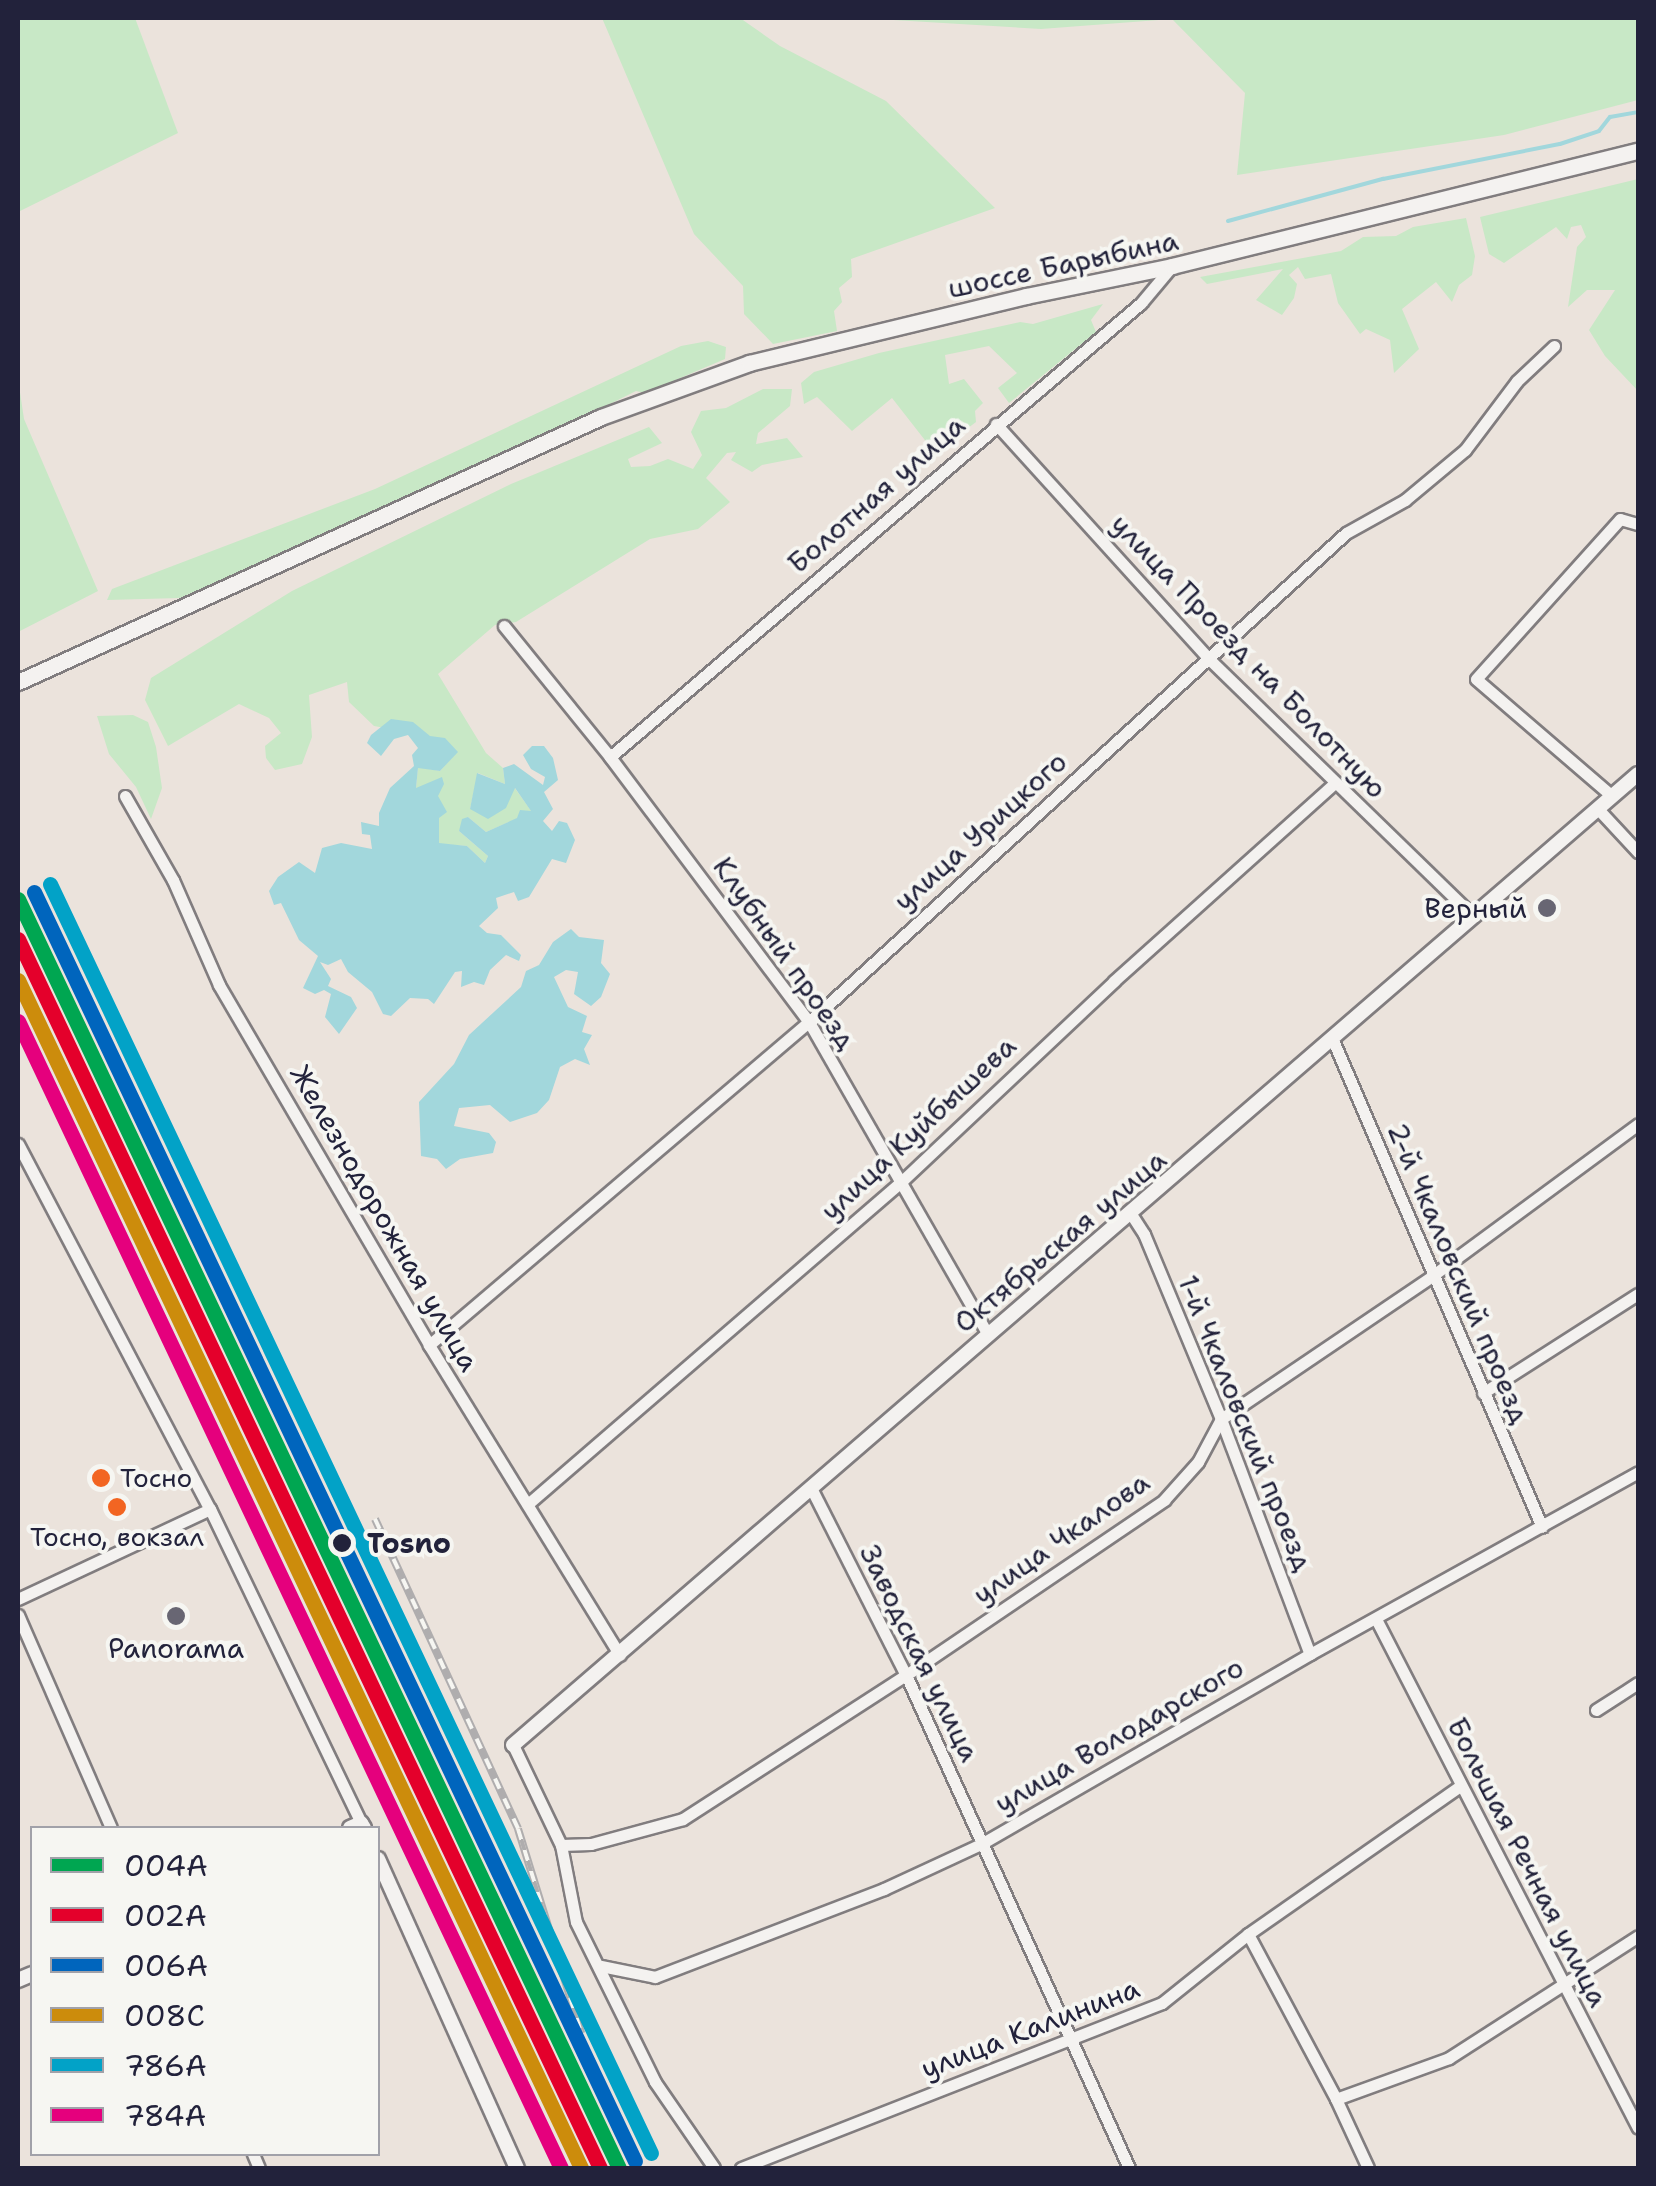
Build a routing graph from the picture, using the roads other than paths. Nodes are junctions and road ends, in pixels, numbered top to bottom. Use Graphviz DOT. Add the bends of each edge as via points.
graph roads {
  1 [pos="1638,150"];
  2 [pos="1172,266"];
  3 [pos="1554,346"];
  4 [pos="996,424"];
  5 [pos="1638,524"];
  6 [pos="504,626"];
  7 [pos="1210,660"];
  8 [pos="18,682"];
  9 [pos="610,758"];
  10 [pos="1638,774"];
  11 [pos="1335,783"];
  12 [pos="125,796"];
  13 [pos="1612,796"];
  14 [pos="1598,809"];
  15 [pos="1638,852"];
  16 [pos="1473,916"];
  17 [pos="809,1022"];
  18 [pos="1332,1038"];
  19 [pos="1638,1124"];
  20 [pos="18,1144"];
  21 [pos="902,1180"];
  22 [pos="1131,1214"];
  23 [pos="1432,1276"];
  24 [pos="1638,1294"];
  25 [pos="988,1334"];
  26 [pos="429,1345"];
  27 [pos="1483,1393"];
  28 [pos="1221,1419"];
  29 [pos="1638,1472"];
  30 [pos="811,1488"];
  31 [pos="529,1504"];
  32 [pos="210,1510"];
  33 [pos="1542,1526"];
  34 [pos="18,1598"];
  35 [pos="18,1614"];
  36 [pos="1376,1619"];
  37 [pos="1310,1654"];
  38 [pos="620,1655"];
  39 [pos="906,1675"];
  40 [pos="1638,1683"];
  41 [pos="1596,1710"];
  42 [pos="513,1745"];
  43 [pos="1460,1787"];
  44 [pos="110,1826"];
  45 [pos="358,1826"];
  46 [pos="981,1844"];
  47 [pos="560,1845"];
  48 [pos="380,1863"];
  49 [pos="1248,1934"];
  50 [pos="1638,1936"];
  51 [pos="601,1966"];
  52 [pos="1562,1981"];
  53 [pos="1068,2040"];
  54 [pos="1336,2098"];
  55 [pos="1638,2128"];
  56 [pos="517,2168"];
  57 [pos="714,2168"];
  58 [pos="741,2168"];
  59 [pos="1129,2168"];
  60 [pos="1368,2168"];
  1 -- 2 [label="main road, шоссе Барыбина"];
  2 -- 4 [label="street, Болотная улица" via="1142,303"];
  2 -- 8 [label="main road, шоссе Барыбина" via="749,363 602,417"];
  3 -- 7 [label="street, улица Урицкого" via="1517,381 1465,450 1405,500 1346,534"];
  4 -- 7 [label="street, улица Проезд на Болотную"];
  4 -- 9 [label="street, Болотная улица"];
  5 -- 13 [label="street" via="1620,518 1476,679"];
  6 -- 9 [label="street, Клубный проезд"];
  7 -- 11 [label="street, улица Проезд на Болотную"];
  7 -- 17 [label="street, улица Урицкого"];
  9 -- 17 [label="street, Клубный проезд"];
  10 -- 13 [label="street, Октябрьская улица"];
  11 -- 16 [label="street, улица Проезд на Болотную"];
  11 -- 21 [label="street, улица Куйбышева"];
  12 -- 26 [label="street, Железнодорожная улица" via="173,880 219,985"];
  13 -- 14 [label="street, Октябрьская улица"];
  14 -- 15 [label="street"];
  14 -- 16 [label="street, Октябрьская улица"];
  16 -- 18 [label="street, Октябрьская улица"];
  17 -- 21 [label="street, Клубный проезд"];
  17 -- 26 [label="street, улица Урицкого"];
  18 -- 22 [label="street, Октябрьская улица"];
  18 -- 23 [label="street, 2-й Чкаловский проезд"];
  19 -- 23 [label="street, улица Чкалова"];
  20 -- 32 [label="street"];
  21 -- 25 [label="street, Клубный проезд"];
  21 -- 31 [label="street, улица Куйбышева"];
  22 -- 25 [label="street, Октябрьская улица"];
  22 -- 28 [label="street, 1-й Чкаловский проезд"];
  23 -- 27 [label="street, 2-й Чкаловский проезд"];
  23 -- 28 [label="street, улица Чкалова"];
  24 -- 27 [label="street"];
  25 -- 30 [label="street, Октябрьская улица"];
  26 -- 31 [label="street, Железнодорожная улица"];
  27 -- 33 [label="street, 2-й Чкаловский проезд"];
  28 -- 37 [label="street, 1-й Чкаловский проезд"];
  28 -- 39 [label="street, улица Чкалова" via="1198,1462 1164,1500"];
  29 -- 33 [label="street, улица Володарского"];
  30 -- 38 [label="street, Октябрьская улица"];
  30 -- 39 [label="street, Заводская улица"];
  31 -- 38 [label="street, Железнодорожная улица"];
  32 -- 34 [label="street"];
  32 -- 45 [label="street"];
  33 -- 36 [label="street, улица Володарского"];
  35 -- 44 [label="street"];
  36 -- 37 [label="street, улица Володарского"];
  36 -- 43 [label="street, Большая Речная улица"];
  37 -- 46 [label="street, улица Володарского"];
  38 -- 42 [label="street, Октябрьская улица"];
  39 -- 46 [label="street, Заводская улица"];
  39 -- 47 [label="street, улица Чкалова" via="683,1819 591,1844"];
  40 -- 41 [label="street"];
  42 -- 47 [label="street"];
  43 -- 49 [label="street, улица Калинина"];
  43 -- 52 [label="street, Большая Речная улица"];
  46 -- 51 [label="street, улица Володарского" via="656,1977"];
  46 -- 53 [label="street, Заводская улица"];
  47 -- 51 [label="street" via="576,1922"];
  48 -- 56 [label="street"];
  49 -- 53 [label="street, улица Калинина" via="1162,2003"];
  49 -- 54 [label="street"];
  50 -- 52 [label="street"];
  51 -- 57 [label="street" via="655,2082"];
  52 -- 54 [label="street" via="1449,2058"];
  52 -- 55 [label="street, Большая Речная улица"];
  53 -- 58 [label="street, улица Калинина"];
  53 -- 59 [label="street, Заводская улица"];
  54 -- 60 [label="street"];
}
